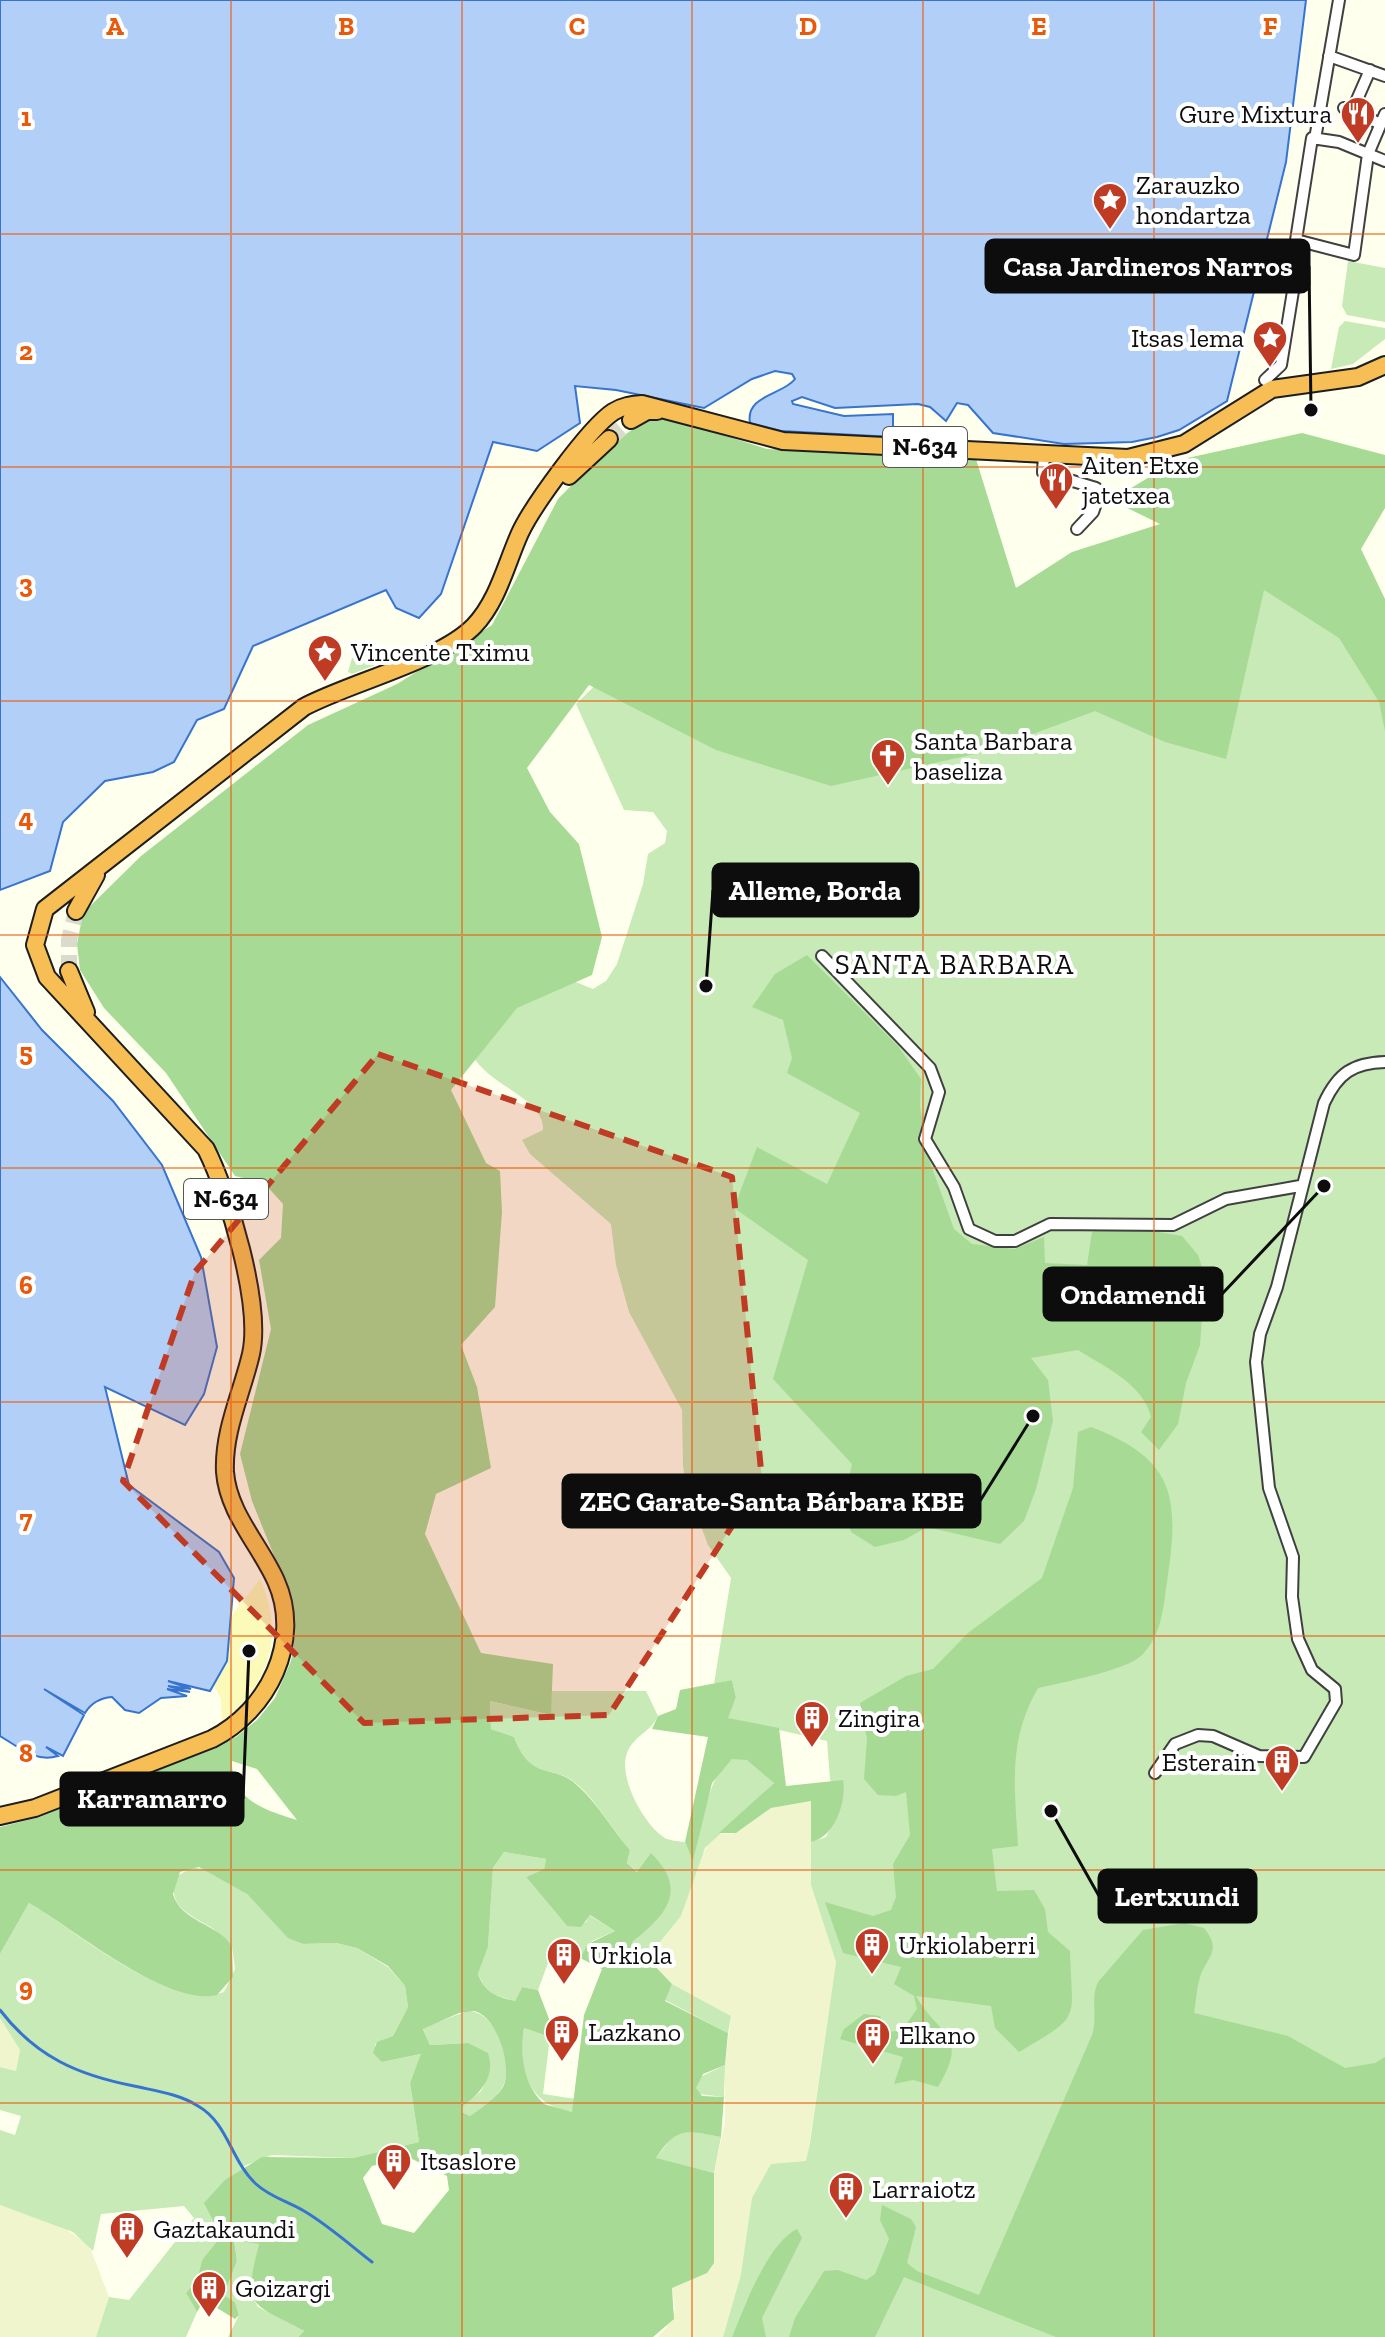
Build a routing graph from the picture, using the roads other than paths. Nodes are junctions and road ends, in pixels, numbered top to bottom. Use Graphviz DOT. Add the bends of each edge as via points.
graph roads {
  1 [pos="1339,0"];
  2 [pos="1329,56"];
  3 [pos="1370,70"];
  4 [pos="1385,76"];
  5 [pos="1383,119"];
  6 [pos="1315,139"];
  7 [pos="1368,154"];
  8 [pos="1385,161"];
  9 [pos="1300,248"];
  10 [pos="1385,350"];
  11 [pos="1385,365"];
  12 [pos="1358,377"];
  13 [pos="1265,380"];
  14 [pos="667,410"];
  15 [pos="631,420"];
  16 [pos="609,439"];
  17 [pos="1044,454"];
  18 [pos="541,501"];
  19 [pos="1077,529"];
  20 [pos="109,858"];
  21 [pos="76,911"];
  22 [pos="822,956"];
  23 [pos="69,971"];
  24 [pos="91,1021"];
  25 [pos="1385,1062"];
  26 [pos="1300,1186"];
  27 [pos="1155,1773"];
  28 [pos="0,1816"];
  1 -- 2 [label="street"];
  2 -- 3 [label="street"];
  2 -- 6 [label="street"];
  3 -- 4 [label="street"];
  3 -- 5 [label="street" via="1348,110"];
  5 -- 7 [label="street"];
  6 -- 7 [label="street"];
  6 -- 7 [label="street" via="1296,240 1323,248 1354,255"];
  7 -- 8 [label="street"];
  9 -- 13 [label="street" via="1281,365"];
  10 -- 12 [label="highway"];
  11 -- 12 [label="highway, N-634"];
  12 -- 17 [label="highway, N-634" via="1272,389 1184,444 1160,453 1118,458"];
  14 -- 15 [label="highway" via="647,411"];
  14 -- 17 [label="highway, N-634" via="783,441"];
  14 -- 18 [label="highway, N-634" via="642,404 613,412"];
  16 -- 18 [label="highway, N-634"];
  17 -- 19 [label="street" via="1043,472 1096,488 1093,512"];
  18 -- 20 [label="highway, N-634" via="519,534 489,606 463,637 304,707"];
  20 -- 21 [label="highway, N-634"];
  20 -- 24 [label="highway, N-634" via="45,909 36,935 37,955 47,977"];
  22 -- 26 [label="street" via="930,1068 939,1092 925,1139 954,1187 969,1229 995,1241 1015,1241 1050,1224 1173,1225 1226,1199"];
  23 -- 24 [label="highway, N-634"];
  24 -- 28 [label="highway, N-634" via="206,1149 221,1179 254,1323 252,1351 227,1439 225,1476 236,1510 276,1580 286,1621 272,1681 256,1706 232,1728 35,1808"];
  25 -- 26 [label="street" via="1360,1063 1330,1089"];
  26 -- 27 [label="street" via="1257,1348 1260,1429 1269,1488 1293,1557 1298,1639 1312,1670 1335,1689 1336,1702 1304,1757 1259,1756 1222,1739 1198,1735 1175,1744"];
}
